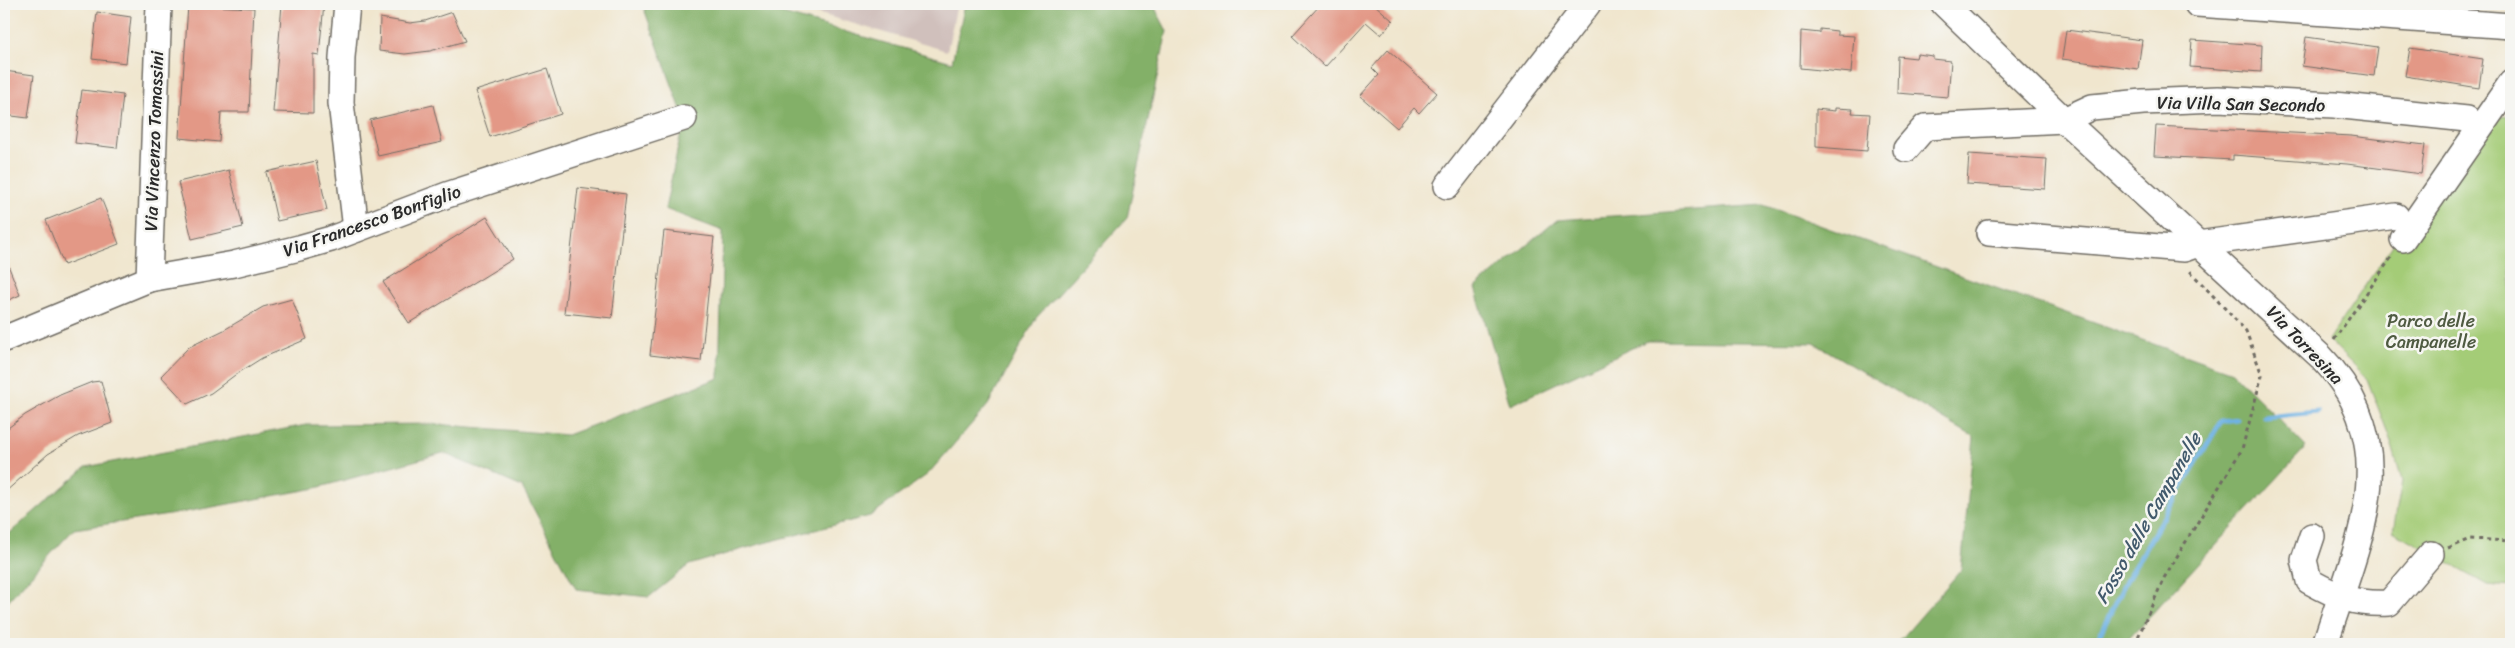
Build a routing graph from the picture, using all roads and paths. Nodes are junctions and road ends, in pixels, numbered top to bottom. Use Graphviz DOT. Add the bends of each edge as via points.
graph roads {
  1 [pos="159,4"];
  2 [pos="347,4"];
  3 [pos="1944,4"];
  4 [pos="2197,4"];
  5 [pos="1586,5"];
  6 [pos="2511,26"];
  7 [pos="2511,83"];
  8 [pos="684,118"];
  9 [pos="2467,119"];
  10 [pos="2064,120"];
  11 [pos="1906,149"];
  12 [pos="1447,186"];
  13 [pos="2396,216"];
  14 [pos="356,229"];
  15 [pos="1989,233"];
  16 [pos="2403,239"];
  17 [pos="2191,246"];
  18 [pos="149,279"];
  19 [pos="4,339"];
  20 [pos="2321,357"];
  21 [pos="2511,391"];
  22 [pos="2511,439"];
  23 [pos="2312,536"];
  24 [pos="2511,541"];
  25 [pos="2431,554"];
  26 [pos="2339,598"];
  27 [pos="2135,644"];
  28 [pos="2325,644"];
  1 -- 18 [label="street, Via Vincenzo Tomassini"];
  2 -- 14 [label="street" via="341,103"];
  3 -- 10 [label="street, Via Torresina"];
  4 -- 6 [label="street"];
  5 -- 12 [label="street"];
  7 -- 16 [label="street"];
  8 -- 14 [label="street, Via Francesco Bonfiglio" via="447,195"];
  9 -- 10 [label="street, Via Villa San Secondo" via="2334,105 2218,99 2092,108"];
  10 -- 11 [label="street, Via Villa San Secondo" via="1925,128"];
  10 -- 17 [label="street, Via Torresina"];
  13 -- 17 [label="street"];
  14 -- 18 [label="street, Via Francesco Bonfiglio" via="272,255"];
  15 -- 17 [label="street"];
  16 -- 20 [label="path"];
  17 -- 20 [label="street, Via Torresina"];
  17 -- 27 [label="path" via="2188,269 2246,330 2262,375 2242,449 2164,578"];
  18 -- 19 [label="street, Via Francesco Bonfiglio"];
  20 -- 26 [label="street, Via Torresina" via="2342,380 2356,405 2366,432 2371,466 2365,514"];
  21 -- 22 [label="path" via="2507,422"];
  23 -- 26 [label="street" via="2304,560 2310,581"];
  24 -- 25 [label="path" via="2470,539"];
  25 -- 26 [label="street" via="2389,603 2369,604"];
  26 -- 28 [label="street, Via Torresina"];
}
